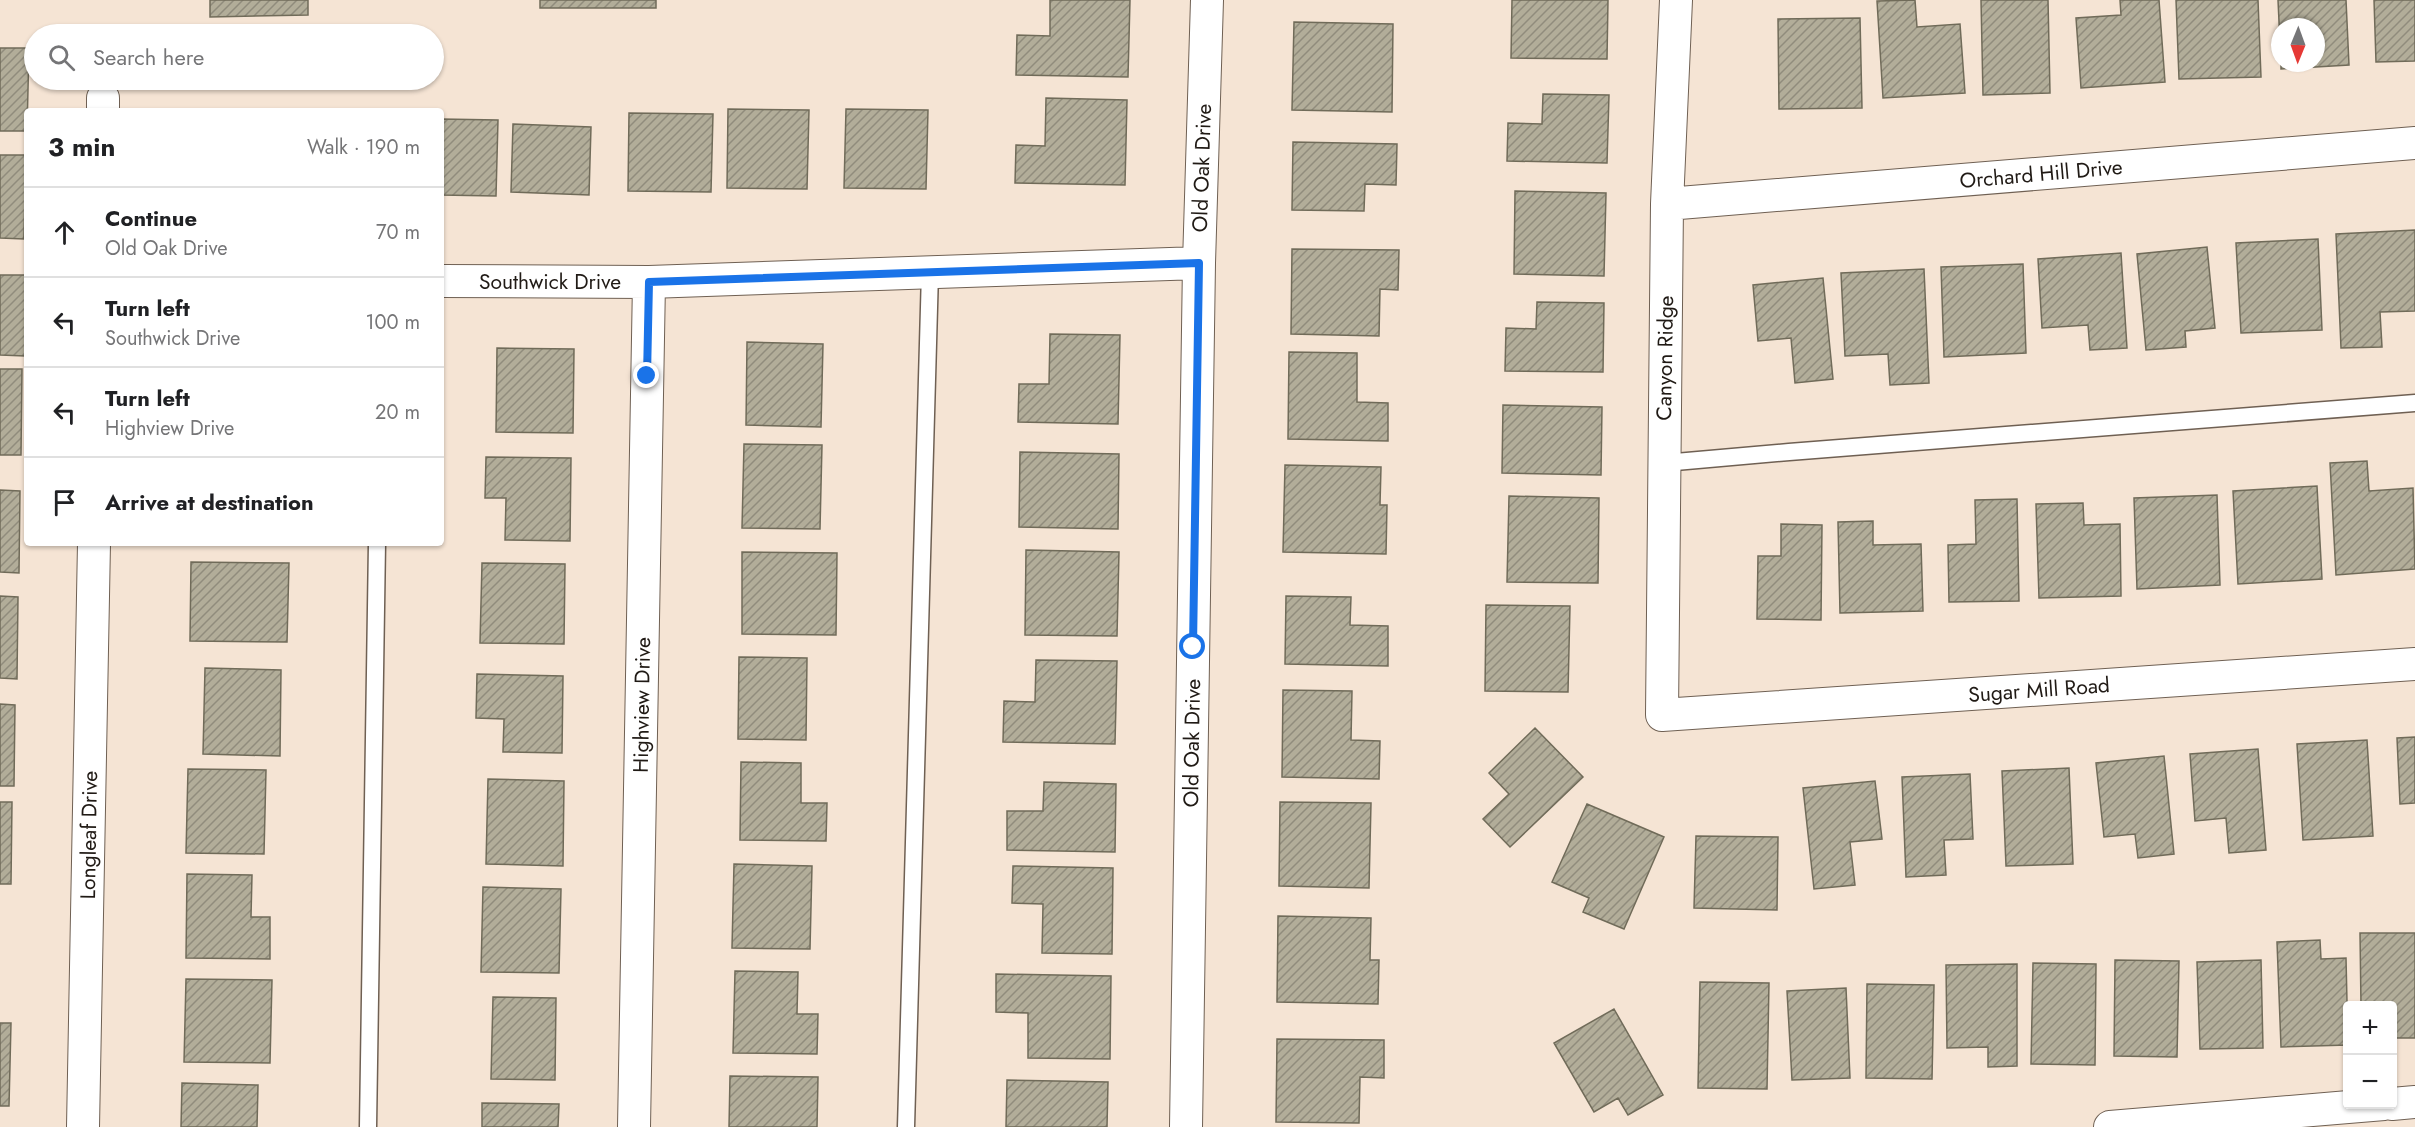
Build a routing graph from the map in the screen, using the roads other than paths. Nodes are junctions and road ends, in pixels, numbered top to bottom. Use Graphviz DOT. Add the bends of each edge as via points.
graph roads {
  1 [pos="1207,0"];
  2 [pos="1676,0"];
  3 [pos="2415,143"];
  4 [pos="1667,204"];
  5 [pos="1199,263"];
  6 [pos="930,272"];
  7 [pos="444,281"];
  8 [pos="649,282"];
  9 [pos="2415,404"];
  10 [pos="1664,463"];
  11 [pos="94,546"];
  12 [pos="377,546"];
  13 [pos="2415,664"];
  14 [pos="1662,715"];
  15 [pos="2415,1102"];
  16 [pos="2397,1104"];
  17 [pos="2343,1107"];
  18 [pos="83,1127"];
  19 [pos="368,1127"];
  20 [pos="634,1127"];
  21 [pos="906,1127"];
  22 [pos="1186,1127"];
  23 [pos="2110,1127"];
  1 -- 5 [label="street, Old Oak Drive"];
  2 -- 4 [label="street, Canyon Ridge"];
  3 -- 4 [label="street, Orchard Hill Drive"];
  4 -- 10 [label="street, Canyon Ridge"];
  5 -- 6 [label="street, Southwick Drive"];
  5 -- 22 [label="street, Old Oak Drive"];
  6 -- 8 [label="street, Southwick Drive"];
  6 -- 21 [label="lane"];
  7 -- 8 [label="street, Southwick Drive"];
  8 -- 20 [label="street, Highview Drive"];
  9 -- 10 [label="lane"];
  10 -- 14 [label="street, Canyon Ridge"];
  11 -- 18 [label="street, Longleaf Drive"];
  12 -- 19 [label="lane"];
  13 -- 14 [label="street, Sugar Mill Road"];
  15 -- 16 [label="street"];
  17 -- 23 [label="street"];
}
